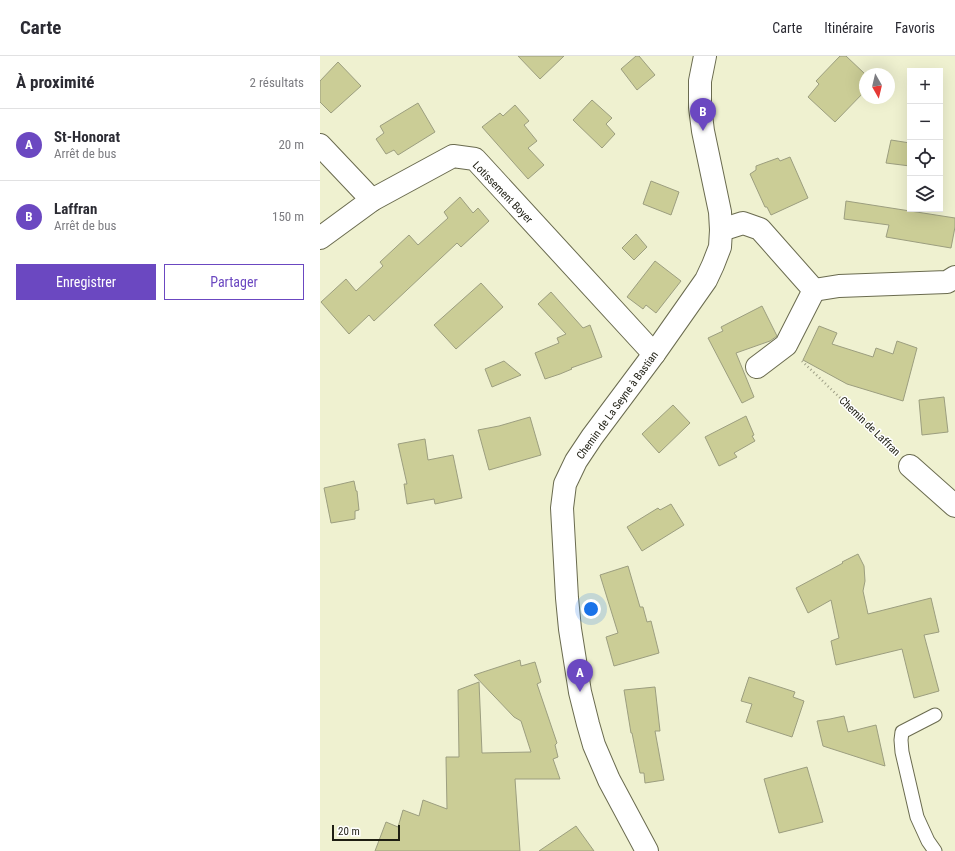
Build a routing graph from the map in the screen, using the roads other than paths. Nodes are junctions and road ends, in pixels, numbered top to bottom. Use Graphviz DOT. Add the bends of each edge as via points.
graph roads {
  1 [pos="705,56"];
  2 [pos="320,145"];
  3 [pos="372,200"];
  4 [pos="721,230"];
  5 [pos="320,238"];
  6 [pos="955,277"];
  7 [pos="814,290"];
  8 [pos="654,354"];
  9 [pos="757,367"];
  10 [pos="910,466"];
  11 [pos="955,506"];
  12 [pos="934,716"];
  13 [pos="647,851"];
  14 [pos="935,851"];
  1 -- 4 [label="street, Chemin de La Seyne à Bastian" via="700,81 700,108 720,212"];
  2 -- 3 [label="street"];
  3 -- 5 [label="street, Lotissement Boyer"];
  3 -- 8 [label="street, Lotissement Boyer" via="453,156 475,159"];
  4 -- 7 [label="street" via="743,223 760,229"];
  4 -- 8 [label="street, Chemin de La Seyne à Bastian" via="720,247 706,280"];
  6 -- 7 [label="street" via="947,282 839,286"];
  7 -- 9 [label="street" via="786,345"];
  8 -- 13 [label="street, Chemin de La Seyne à Bastian" via="576,461 565,484 562,508 566,590 580,692 594,746"];
  10 -- 11 [label="street"];
  12 -- 14 [label="lane" via="902,732 901,740 917,817"];
}
